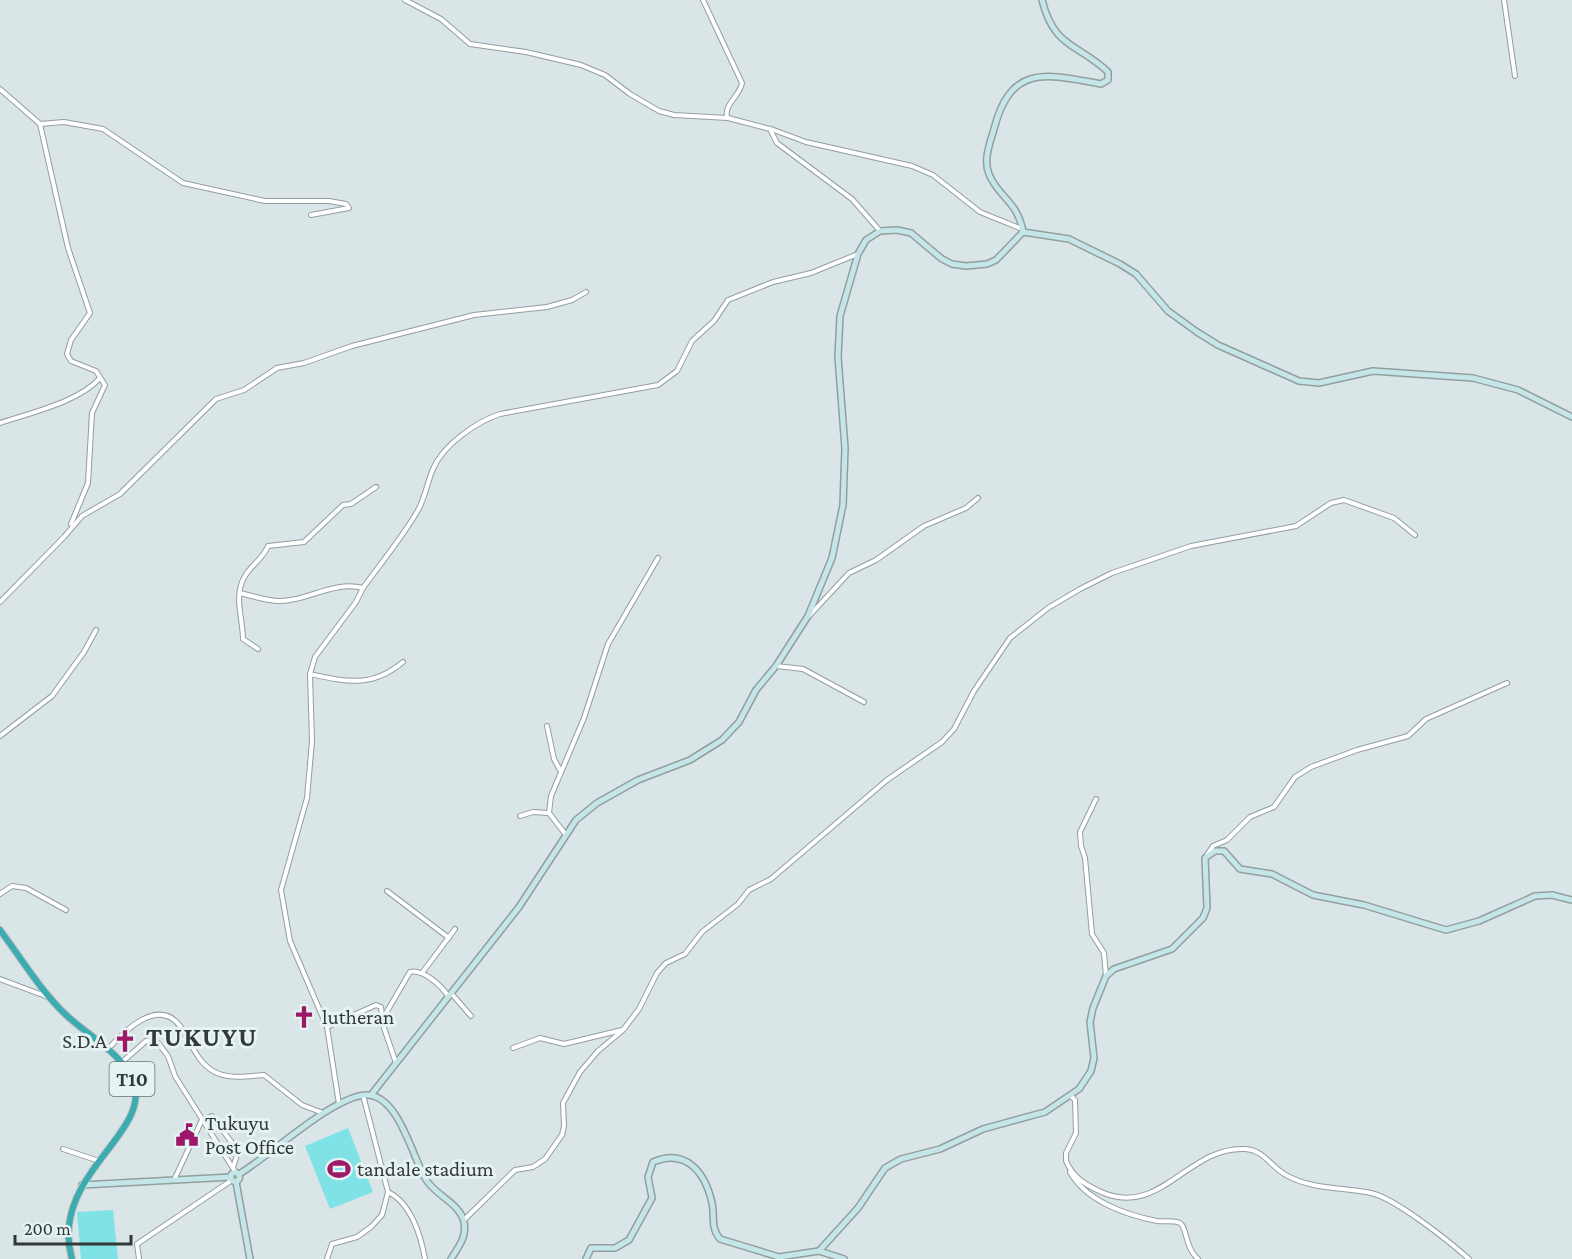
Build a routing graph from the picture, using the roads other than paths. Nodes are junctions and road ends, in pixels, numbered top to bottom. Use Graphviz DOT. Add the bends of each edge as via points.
graph roads {
  1 [pos="405,0"];
  2 [pos="703,0"];
  3 [pos="1042,0"];
  4 [pos="1504,0"];
  5 [pos="1515,76"];
  6 [pos="0,89"];
  7 [pos="728,118"];
  8 [pos="40,124"];
  9 [pos="770,129"];
  10 [pos="311,215"];
  11 [pos="880,231"];
  12 [pos="1023,231"];
  13 [pos="858,254"];
  14 [pos="586,292"];
  15 [pos="100,378"];
  16 [pos="1572,417"];
  17 [pos="0,423"];
  18 [pos="376,487"];
  19 [pos="978,498"];
  20 [pos="70,528"];
  21 [pos="1415,535"];
  22 [pos="658,558"];
  23 [pos="363,588"];
  24 [pos="240,593"];
  25 [pos="0,602"];
  26 [pos="808,616"];
  27 [pos="96,630"];
  28 [pos="258,649"];
  29 [pos="403,662"];
  30 [pos="776,666"];
  31 [pos="310,674"];
  32 [pos="1507,683"];
  33 [pos="864,702"];
  34 [pos="547,726"];
  35 [pos="0,736"];
  36 [pos="560,771"];
  37 [pos="1096,799"];
  38 [pos="549,813"];
  39 [pos="520,816"];
  40 [pos="567,836"];
  41 [pos="1205,858"];
  42 [pos="387,891"];
  43 [pos="0,894"];
  44 [pos="1572,900"];
  45 [pos="66,910"];
  46 [pos="455,929"];
  47 [pos="0,930"];
  48 [pos="449,938"];
  49 [pos="422,974"];
  50 [pos="1106,976"];
  51 [pos="0,979"];
  52 [pos="449,994"];
  53 [pos="51,998"];
  54 [pos="471,1016"];
  55 [pos="382,1019"];
  56 [pos="327,1028"];
  57 [pos="623,1030"];
  58 [pos="513,1048"];
  59 [pos="107,1050"];
  60 [pos="121,1063"];
  61 [pos="396,1063"];
  62 [pos="363,1095"];
  63 [pos="371,1095"];
  64 [pos="1071,1096"];
  65 [pos="340,1105"];
  66 [pos="325,1113"];
  67 [pos="202,1120"];
  68 [pos="63,1149"];
  69 [pos="99,1161"];
  70 [pos="1069,1169"];
  71 [pos="234,1176"];
  72 [pos="174,1180"];
  73 [pos="82,1185"];
  74 [pos="388,1192"];
  75 [pos="464,1220"];
  76 [pos="819,1251"];
  77 [pos="777,1258"];
  78 [pos="72,1259"];
  79 [pos="139,1259"];
  80 [pos="250,1259"];
  81 [pos="327,1259"];
  82 [pos="425,1259"];
  83 [pos="451,1259"];
  84 [pos="586,1259"];
  85 [pos="844,1259"];
  86 [pos="1198,1259"];
  87 [pos="1469,1259"];
  1 -- 7 [label="street" via="441,19 470,44 581,65 605,75 659,111"];
  2 -- 7 [label="street" via="742,83 726,112"];
  3 -- 12 [label="street" via="1056,34 1099,63 1108,72 1108,80 1101,84 1047,75 1037,77 1007,96 999,106 986,166 989,176 1012,203"];
  4 -- 5 [label="street"];
  6 -- 8 [label="street"];
  7 -- 9 [label="street"];
  8 -- 10 [label="street" via="64,122 103,129 183,183 265,201 329,201 349,208"];
  8 -- 15 [label="street" via="68,248 90,313 70,340 67,354 71,361 96,371"];
  9 -- 11 [label="street" via="777,143 852,199"];
  9 -- 12 [label="street" via="817,145 912,166 933,175 987,216"];
  11 -- 12 [label="street" via="911,234 942,259 966,266 996,260"];
  11 -- 13 [label="street" via="866,240"];
  12 -- 16 [label="street" via="1068,239 1120,264 1136,274 1168,311 1197,332 1299,381 1319,383 1373,371 1473,378 1518,390"];
  13 -- 23 [label="street" via="728,300 714,321 692,341 677,371 658,385 488,418 441,454 417,512"];
  13 -- 26 [label="street" via="840,316 843,505 832,558"];
  14 -- 20 [label="street" via="547,307 474,315 277,368 244,390 216,399 120,494 82,516"];
  15 -- 17 [label="street" via="90,390"];
  15 -- 20 [label="street" via="105,385 92,412 88,483"];
  18 -- 24 [label="street" via="343,505 304,542 268,546 263,558 244,577"];
  19 -- 26 [label="street" via="849,573"];
  20 -- 25 [label="street"];
  21 -- 57 [label="street" via="1394,518 1344,500 1330,503 1296,526 1201,543 1112,573 1048,608 1010,638 997,654 954,729 942,741 887,780 771,879 749,890 738,904 702,932 685,954 666,963"];
  22 -- 36 [label="street" via="608,644 584,718"];
  23 -- 24 [label="street" via="338,586 277,601"];
  23 -- 31 [label="street" via="357,602 315,657"];
  24 -- 28 [label="street" via="243,639"];
  26 -- 30 [label="street"];
  27 -- 35 [label="street" via="52,696"];
  29 -- 31 [label="street" via="387,674 364,682"];
  30 -- 33 [label="street" via="803,669"];
  30 -- 40 [label="street" via="756,690 739,722 722,740 690,760 638,780 597,803 576,820"];
  31 -- 56 [label="street" via="312,741 307,798 281,890 290,941"];
  32 -- 41 [label="street" via="1426,719 1408,736 1311,767 1295,777 1274,807 1250,817 1227,840 1213,846"];
  34 -- 36 [label="street"];
  36 -- 38 [label="street"];
  37 -- 50 [label="street" via="1080,832 1092,934 1104,953"];
  38 -- 39 [label="street"];
  38 -- 40 [label="street"];
  40 -- 52 [label="street" via="519,907"];
  41 -- 44 [label="street" via="1215,851 1224,851 1240,869 1272,874 1313,895 1364,905 1446,930 1479,921 1535,896"];
  41 -- 50 [label="street" via="1208,908 1203,918 1172,949 1114,969"];
  42 -- 48 [label="street"];
  43 -- 45 [label="street" via="12,886 26,888"];
  46 -- 48 [label="street"];
  47 -- 53 [label="highway, T10"];
  48 -- 49 [label="street"];
  49 -- 52 [label="street"];
  49 -- 55 [label="street" via="410,972"];
  50 -- 64 [label="street" via="1090,1022 1094,1058 1091,1071"];
  51 -- 53 [label="street"];
  52 -- 54 [label="street" via="456,996"];
  52 -- 61 [label="street"];
  53 -- 59 [label="highway, T10"];
  55 -- 56 [label="street" via="381,1006 376,1005"];
  55 -- 61 [label="street"];
  56 -- 65 [label="street"];
  57 -- 58 [label="street" via="564,1044 540,1038"];
  57 -- 75 [label="street" via="580,1072 563,1103 562,1135 544,1159 533,1167 515,1170"];
  59 -- 60 [label="highway, T10"];
  59 -- 66 [label="street" via="124,1031 150,1015 171,1017 214,1072 235,1077 264,1075 302,1106"];
  60 -- 67 [label="street" via="146,1041 154,1039 168,1056 175,1076"];
  60 -- 69 [label="highway, T10" via="134,1084 134,1109"];
  61 -- 63 [label="street"];
  62 -- 63 [label="street"];
  62 -- 65 [label="street"];
  62 -- 74 [label="street"];
  63 -- 75 [label="street" via="391,1107 426,1180"];
  64 -- 70 [label="street" via="1076,1100 1077,1123 1066,1153"];
  64 -- 76 [label="street" via="1045,1112 983,1130 885,1168 858,1208"];
  65 -- 66 [label="street"];
  66 -- 71 [label="street"];
  67 -- 71 [label="street"];
  67 -- 71 [label="street" via="214,1116 236,1145"];
  67 -- 72 [label="street"];
  68 -- 69 [label="street"];
  69 -- 73 [label="highway, T10"];
  70 -- 86 [label="street" via="1078,1186 1110,1205 1137,1216 1180,1223 1190,1251"];
  70 -- 87 [label="street" via="1082,1183 1105,1194 1137,1198 1199,1161 1228,1150 1256,1151 1286,1175 1344,1191 1370,1192 1389,1200"];
  71 -- 72 [label="street"];
  71 -- 79 [label="street" via="137,1244"];
  71 -- 80 [label="street"];
  72 -- 73 [label="street"];
  73 -- 78 [label="highway, T10" via="68,1226"];
  74 -- 81 [label="street" via="382,1215 357,1237 332,1245"];
  74 -- 82 [label="street" via="405,1207 421,1237"];
  75 -- 83 [label="street" via="465,1237"];
  76 -- 77 [label="street"];
  76 -- 85 [label="street"];
  77 -- 84 [label="street" via="720,1239 713,1226 711,1199 697,1168 685,1160 669,1159 653,1162 648,1171 652,1198 629,1240 615,1248 591,1248"];
}
